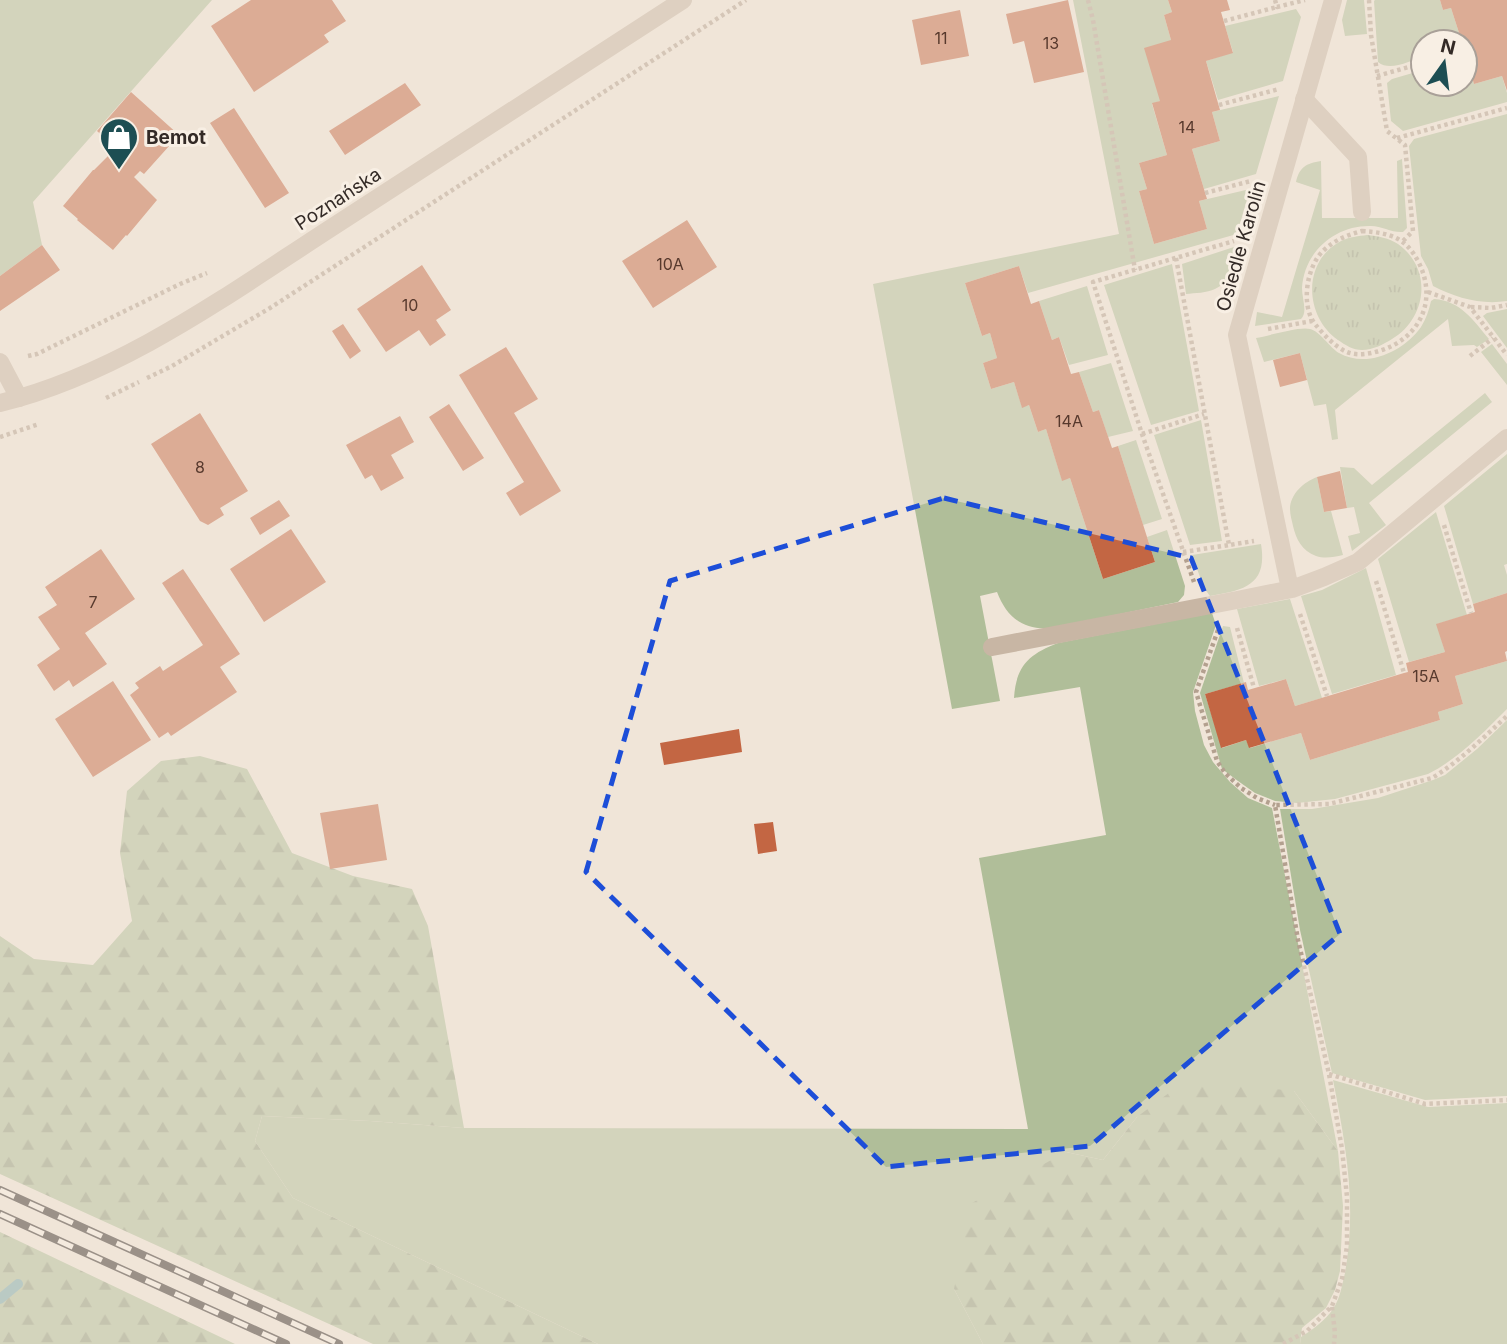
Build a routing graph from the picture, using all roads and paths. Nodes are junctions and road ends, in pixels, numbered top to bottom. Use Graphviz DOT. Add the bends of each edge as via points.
graph roads {
  1 [pos="683,0"];
  2 [pos="1088,0"];
  3 [pos="1275,0"];
  4 [pos="1306,0"];
  5 [pos="1333,0"];
  6 [pos="1369,0"];
  7 [pos="1277,6"];
  8 [pos="1224,21"];
  9 [pos="1409,67"];
  10 [pos="1377,76"];
  11 [pos="1286,87"];
  12 [pos="1304,99"];
  13 [pos="1219,105"];
  14 [pos="1507,108"];
  15 [pos="1396,139"];
  16 [pos="1258,179"];
  17 [pos="1205,193"];
  18 [pos="1362,212"];
  19 [pos="1240,240"];
  20 [pos="1403,241"];
  21 [pos="1176,258"];
  22 [pos="214,270"];
  23 [pos="1135,270"];
  24 [pos="1428,292"];
  25 [pos="1507,305"];
  26 [pos="1470,307"];
  27 [pos="1312,321"];
  28 [pos="1237,335"];
  29 [pos="1493,338"];
  30 [pos="1507,355"];
  31 [pos="1470,356"];
  32 [pos="1,363"];
  33 [pos="19,398"];
  34 [pos="0,403"];
  35 [pos="1204,414"];
  36 [pos="1142,434"];
  37 [pos="1507,438"];
  38 [pos="1436,497"];
  39 [pos="1279,536"];
  40 [pos="1229,545"];
  41 [pos="1183,552"];
  42 [pos="1368,553"];
  43 [pos="1291,589"];
  44 [pos="1203,606"];
  45 [pos="1223,608"];
  46 [pos="1471,613"];
  47 [pos="992,647"];
  48 [pos="1404,673"];
  49 [pos="1254,688"];
  50 [pos="1326,696"];
  51 [pos="1507,716"];
  52 [pos="1275,805"];
  53 [pos="1329,1074"];
  54 [pos="1507,1100"];
  55 [pos="1332,1306"];
  56 [pos="1283,1344"];
  57 [pos="1334,1344"];
  1 -- 33 [label="street, Poznańska" via="207,309 106,364"];
  2 -- 23 [label="path"];
  3 -- 7 [label="path"];
  4 -- 7 [label="path"];
  5 -- 12 [label="street, Osiedle Karolin"];
  6 -- 10 [label="path"];
  7 -- 8 [label="path"];
  9 -- 10 [label="path"];
  10 -- 15 [label="path" via="1387,131"];
  11 -- 13 [label="path"];
  12 -- 18 [label="street" via="1358,157"];
  12 -- 28 [label="street, Osiedle Karolin"];
  14 -- 15 [label="path"];
  15 -- 20 [label="path" via="1405,145 1413,231"];
  16 -- 17 [label="path"];
  19 -- 21 [label="path"];
  20 -- 24 [label="path" via="1425,275"];
  20 -- 27 [label="path" via="1385,233 1362,231 1340,238 1322,252 1310,272 1306,294"];
  21 -- 23 [label="path"];
  21 -- 35 [label="path"];
  22 -- 32 [label="path" via="37,354"];
  23 -- 36 [label="path" via="1093,282"];
  24 -- 26 [label="path"];
  24 -- 27 [label="path" via="1423,316 1410,334 1390,348 1367,355 1348,353"];
  25 -- 26 [label="path"];
  26 -- 29 [label="path"];
  27 -- 28 [label="path"];
  28 -- 39 [label="street, Osiedle Karolin"];
  29 -- 30 [label="path"];
  29 -- 31 [label="path"];
  32 -- 33 [label="street"];
  33 -- 34 [label="street, Poznańska"];
  35 -- 36 [label="path"];
  35 -- 40 [label="path"];
  36 -- 41 [label="path"];
  37 -- 38 [label="street"];
  38 -- 42 [label="street"];
  38 -- 46 [label="path"];
  39 -- 40 [label="path"];
  39 -- 43 [label="street, Osiedle Karolin"];
  40 -- 41 [label="path"];
  41 -- 44 [label="path"];
  42 -- 43 [label="street" via="1358,562"];
  42 -- 48 [label="path"];
  43 -- 45 [label="street"];
  43 -- 50 [label="path"];
  44 -- 45 [label="street"];
  44 -- 47 [label="street"];
  45 -- 49 [label="path" via="1233,616"];
  45 -- 52 [label="path" via="1196,692 1225,773 1249,793"];
  51 -- 52 [label="path" via="1432,778 1329,804"];
  52 -- 53 [label="path" via="1298,940"];
  53 -- 54 [label="path" via="1425,1104"];
  53 -- 55 [label="path" via="1342,1149 1347,1221 1342,1279"];
  55 -- 56 [label="path" via="1307,1331"];
  55 -- 57 [label="path"];
}
